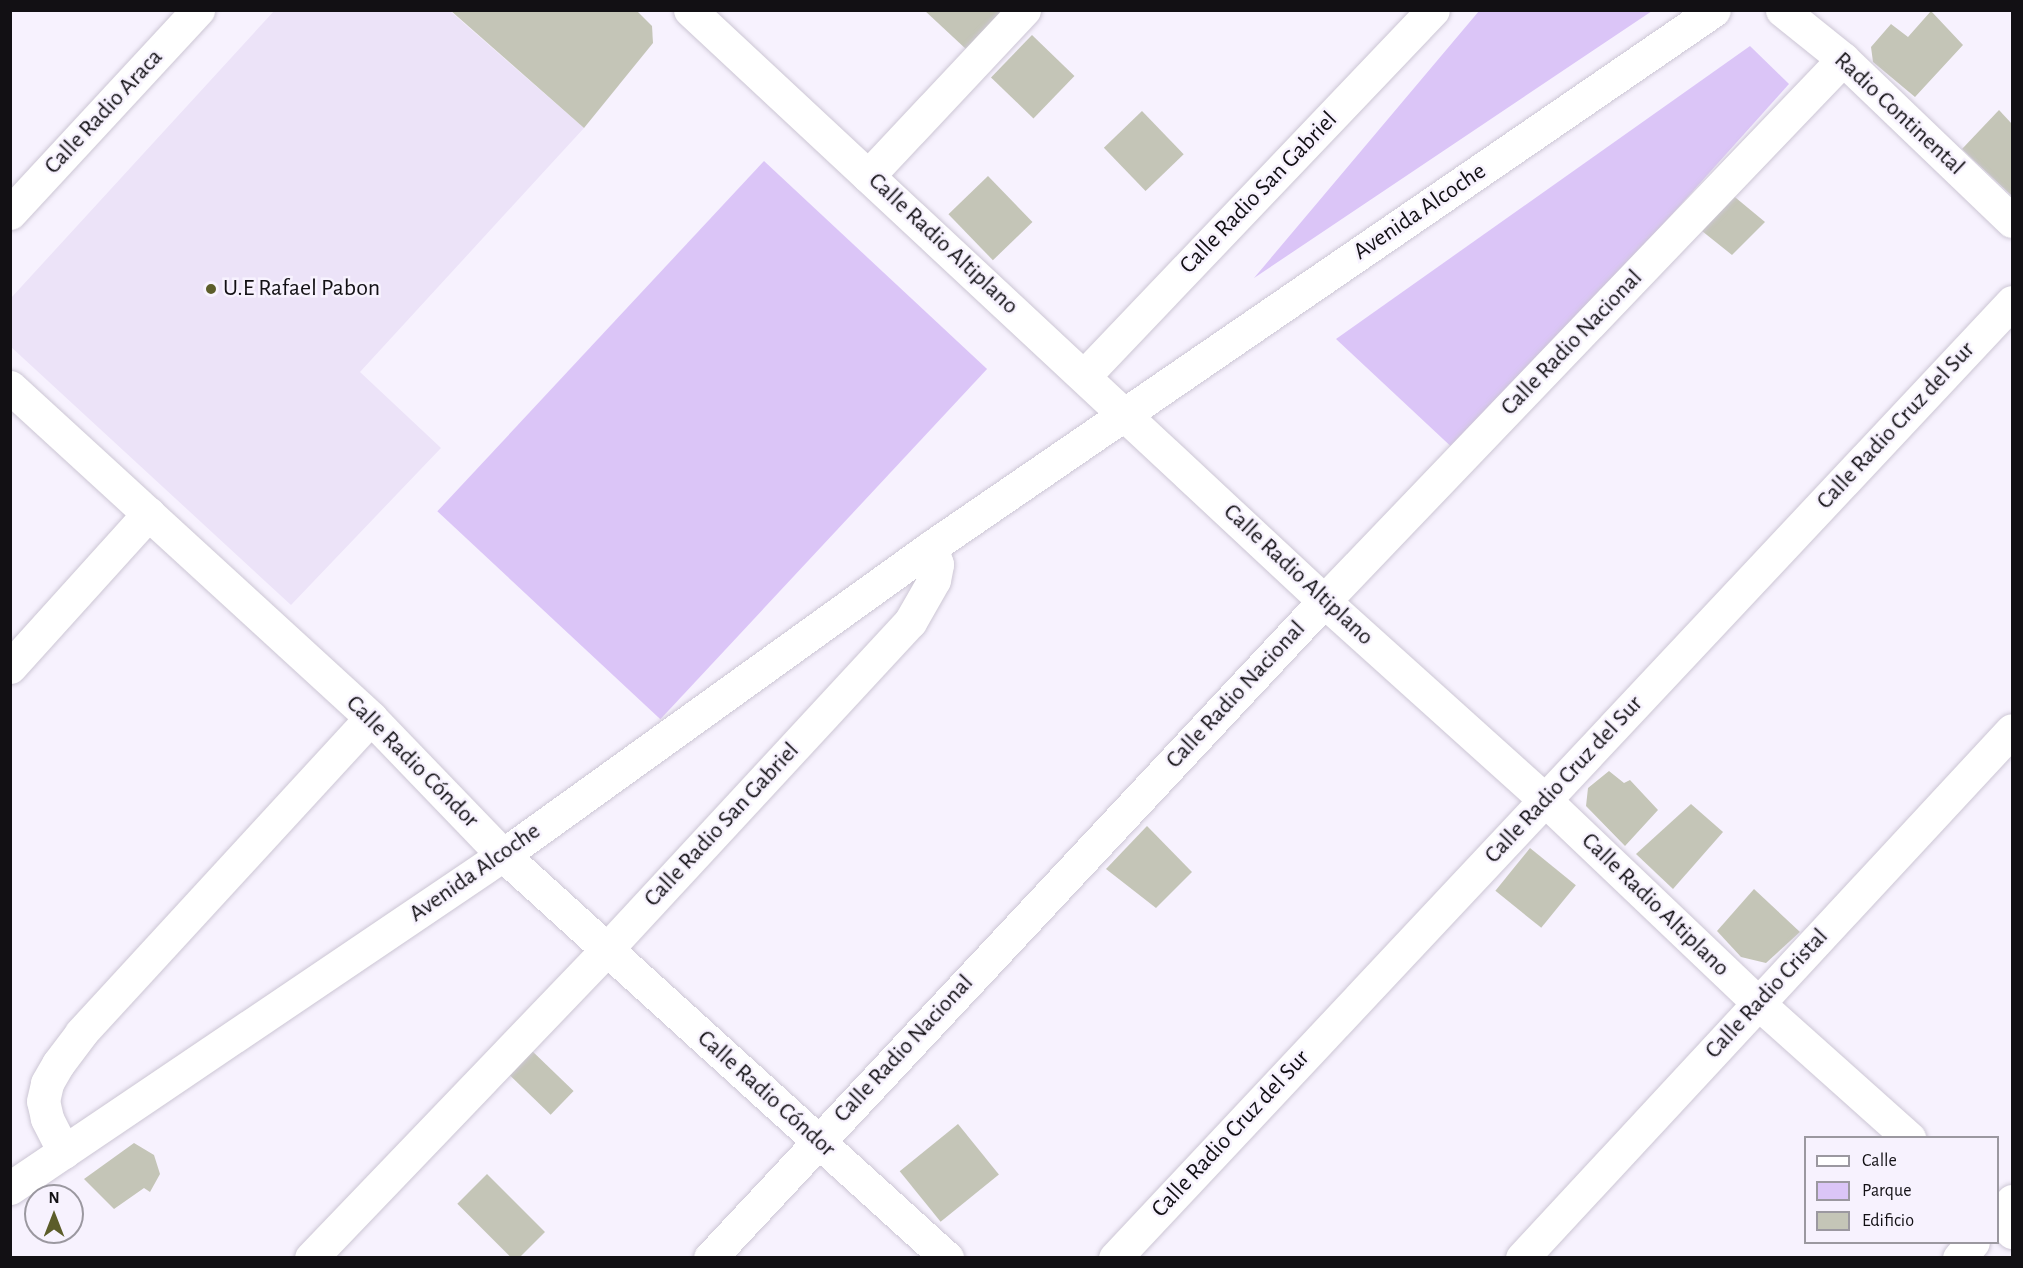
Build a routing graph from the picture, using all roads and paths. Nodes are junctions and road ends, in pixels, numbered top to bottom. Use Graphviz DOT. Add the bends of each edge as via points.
graph roads {
  1 [pos="198,10"];
  2 [pos="690,10"];
  3 [pos="1024,10"];
  4 [pos="1433,10"];
  5 [pos="1714,10"];
  6 [pos="1782,10"];
  7 [pos="1843,59"];
  8 [pos="868,176"];
  9 [pos="10,213"];
  10 [pos="2013,221"];
  11 [pos="2013,302"];
  12 [pos="1085,375"];
  13 [pos="10,387"];
  14 [pos="1126,413"];
  15 [pos="149,513"];
  16 [pos="931,547"];
  17 [pos="1324,601"];
  18 [pos="10,667"];
  19 [pos="371,718"];
  20 [pos="2013,730"];
  21 [pos="1545,800"];
  22 [pos="503,855"];
  23 [pos="607,949"];
  24 [pos="1758,1003"];
  25 [pos="1908,1136"];
  26 [pos="818,1141"];
  27 [pos="64,1152"];
  28 [pos="10,1188"];
  29 [pos="2013,1201"];
  30 [pos="1999,1216"];
  31 [pos="1999,1218"];
  32 [pos="2013,1232"];
  33 [pos="1971,1244"];
  34 [pos="310,1257"];
  35 [pos="710,1257"];
  36 [pos="947,1257"];
  37 [pos="1115,1257"];
  38 [pos="1522,1257"];
  39 [pos="1959,1257"];
  1 -- 9 [label="street, Calle Radio Araca"];
  2 -- 8 [label="street, Calle Radio Altiplano"];
  3 -- 8 [label="street"];
  4 -- 12 [label="street, Calle Radio San Gabriel"];
  5 -- 14 [label="street, Avenida Alcoche"];
  6 -- 7 [label="street, Radio Continental"];
  7 -- 10 [label="street, Radio Continental"];
  7 -- 17 [label="street, Calle Radio Nacional"];
  8 -- 12 [label="street, Calle Radio Altiplano"];
  11 -- 21 [label="street, Calle Radio Cruz del Sur"];
  12 -- 14 [label="street, Calle Radio Altiplano"];
  13 -- 15 [label="street, Calle Radio Cóndor"];
  14 -- 16 [label="street"];
  14 -- 17 [label="street, Calle Radio Altiplano"];
  15 -- 18 [label="street"];
  15 -- 19 [label="street, Calle Radio Cóndor"];
  16 -- 22 [label="street, Avenida Alcoche"];
  16 -- 23 [label="street, Calle Radio San Gabriel" via="936,564 934,580 910,622"];
  17 -- 21 [label="street, Calle Radio Altiplano"];
  17 -- 26 [label="street, Calle Radio Nacional"];
  19 -- 22 [label="street, Calle Radio Cóndor"];
  19 -- 27 [label="street" via="81,1033 58,1064 46,1083 43,1101 46,1118"];
  20 -- 24 [label="street, Calle Radio Cristal"];
  21 -- 24 [label="street, Calle Radio Altiplano"];
  21 -- 37 [label="street, Calle Radio Cruz del Sur"];
  22 -- 23 [label="street, Calle Radio Cóndor"];
  22 -- 27 [label="street, Avenida Alcoche"];
  23 -- 26 [label="street, Calle Radio Cóndor"];
  23 -- 34 [label="street, Calle Radio San Gabriel"];
  24 -- 25 [label="street, Calle Radio Altiplano"];
  24 -- 38 [label="street, Calle Radio Cristal"];
  26 -- 35 [label="street, Calle Radio Nacional"];
  26 -- 36 [label="street, Calle Radio Cóndor"];
  27 -- 28 [label="street, Avenida Alcoche"];
  29 -- 30 [label="street"];
  31 -- 32 [label="street"];
  33 -- 39 [label="street"];
}
